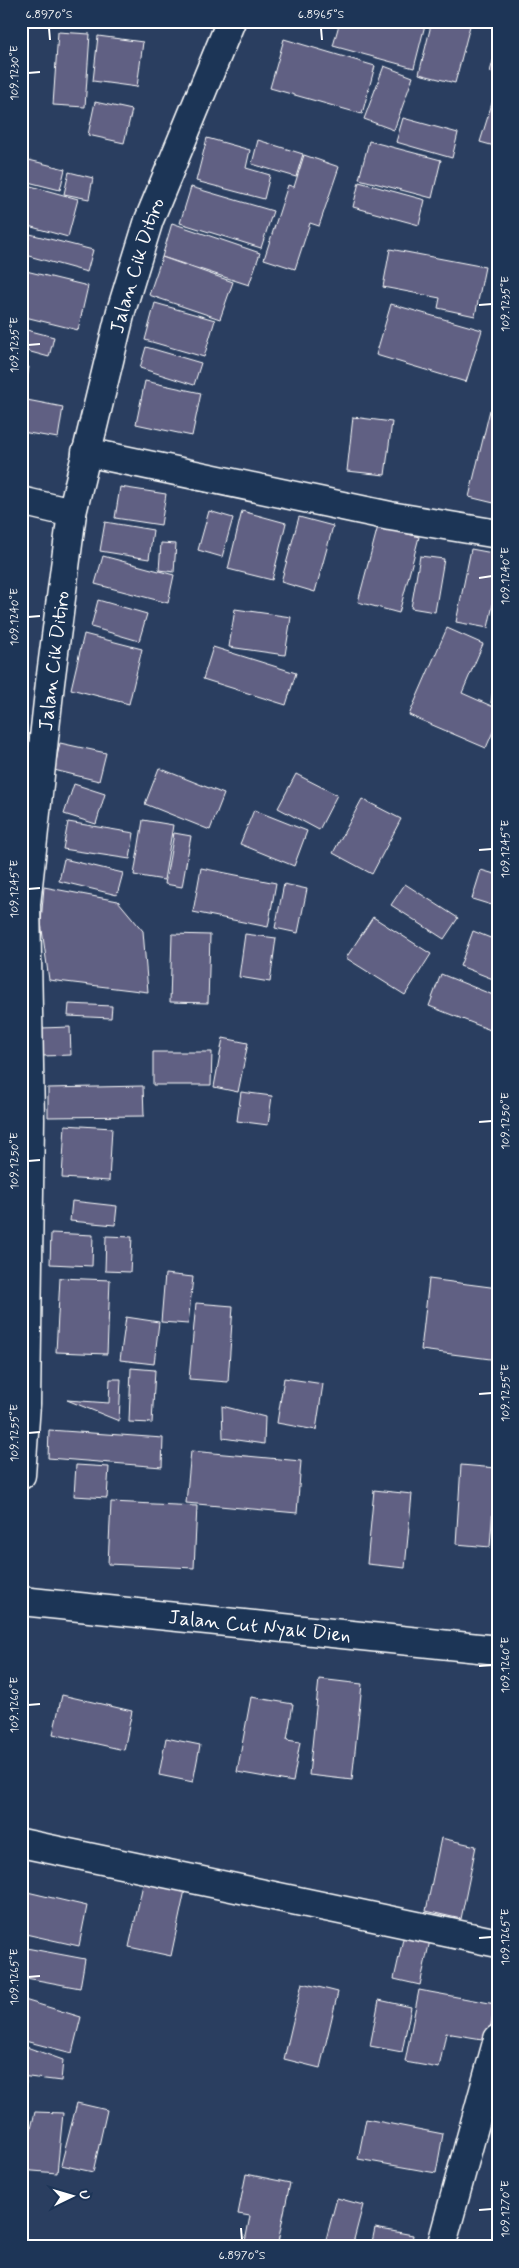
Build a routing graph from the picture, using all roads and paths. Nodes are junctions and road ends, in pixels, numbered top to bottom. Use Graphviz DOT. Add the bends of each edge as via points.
graph roads {
  1 [pos="231,21"];
  2 [pos="86,452"];
  3 [pos="21,501"];
  4 [pos="72,513"];
  5 [pos="498,534"];
  6 [pos="21,1475"];
  7 [pos="21,1601"];
  8 [pos="498,1650"];
  9 [pos="21,1843"];
  10 [pos="498,1943"];
  11 [pos="498,2039"];
  12 [pos="441,2247"];
  1 -- 2 [label="street, Jalan Cik Ditiro" via="149,220 121,311"];
  2 -- 4 [label="street, Jalan Cik Ditiro"];
  2 -- 5 [label="street" via="390,516"];
  3 -- 4 [label="street"];
  4 -- 6 [label="street, Jalan Cik Ditiro" via="26,904 30,1119 26,1404"];
  7 -- 8 [label="street, Jalan Cut Nyak Dien"];
  9 -- 10 [label="street"];
  11 -- 12 [label="street"];
}
